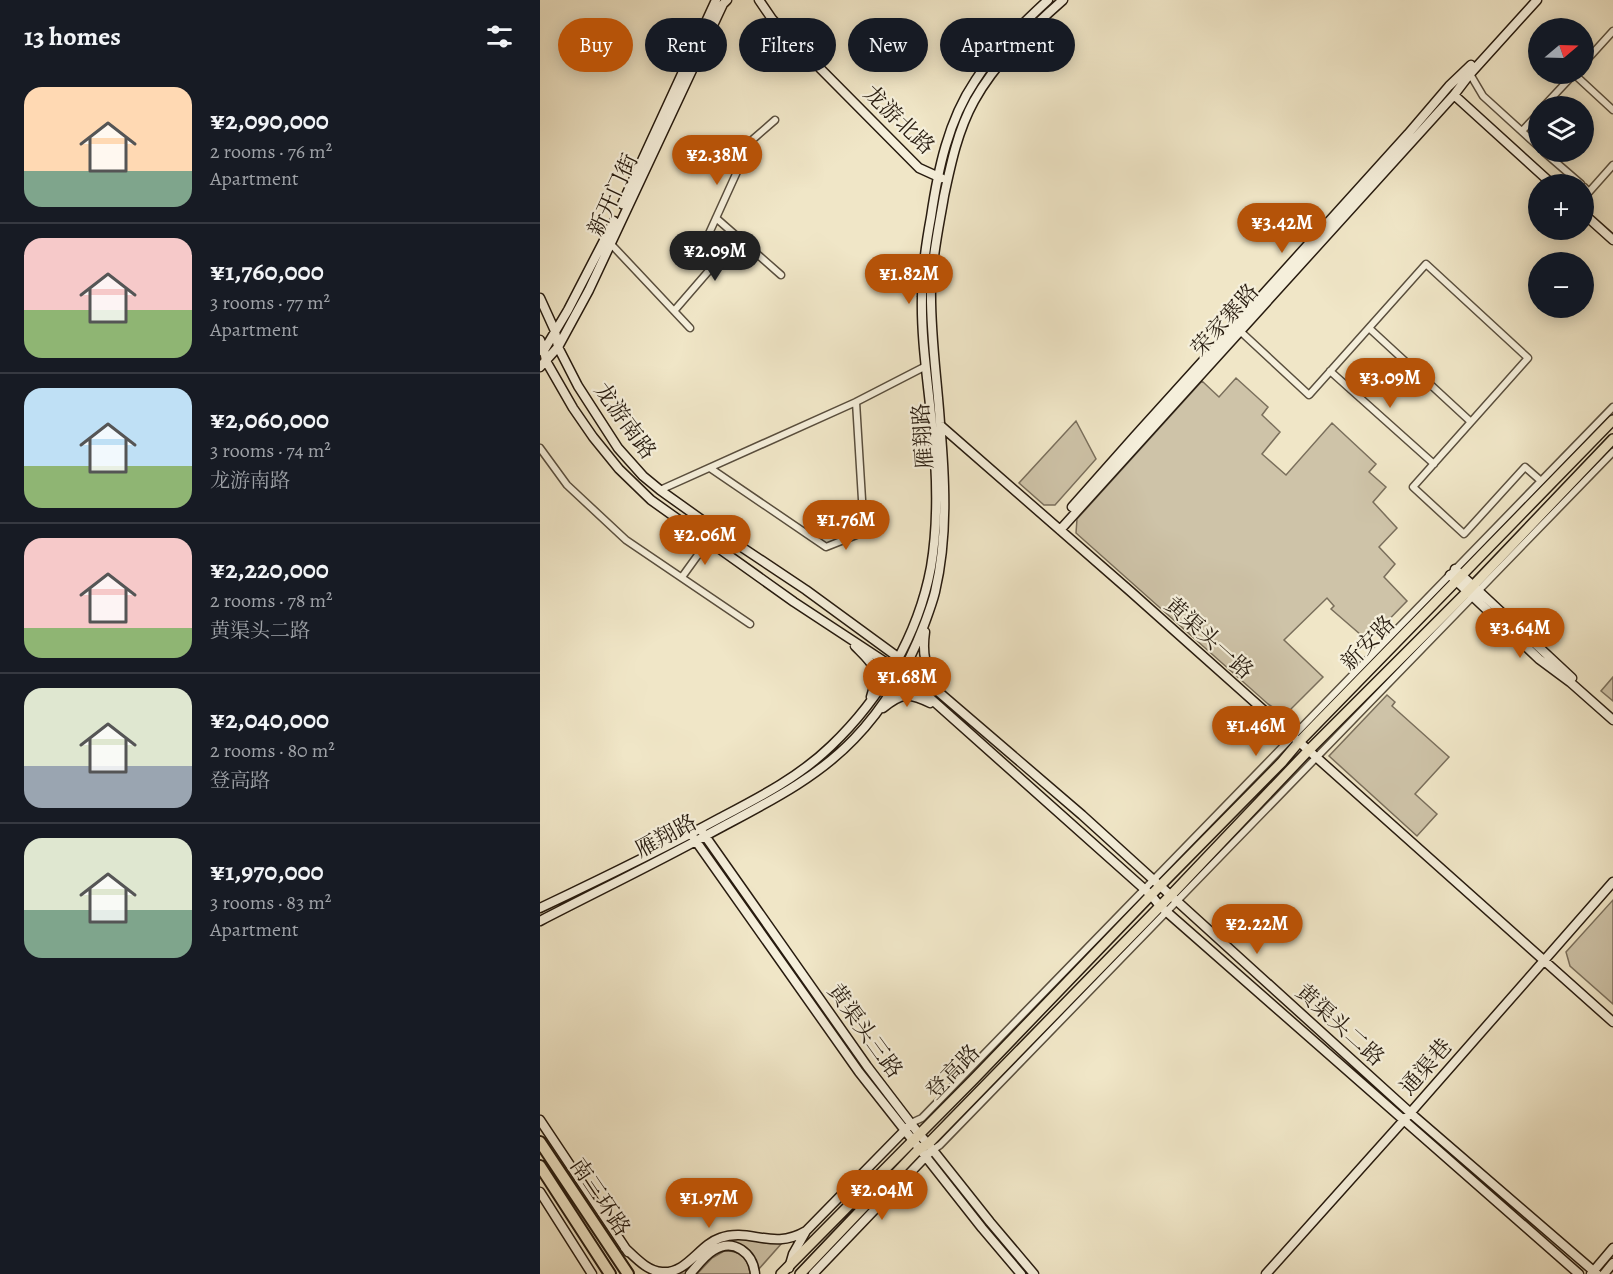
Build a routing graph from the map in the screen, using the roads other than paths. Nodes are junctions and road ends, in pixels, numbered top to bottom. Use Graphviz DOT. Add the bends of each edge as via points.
graph roads {
  1 [pos="716,0"];
  2 [pos="727,0"];
  3 [pos="759,0"];
  4 [pos="1048,0"];
  5 [pos="1063,0"];
  6 [pos="1530,0"];
  7 [pos="1537,0"];
  8 [pos="1613,31"];
  9 [pos="1594,52"];
  10 [pos="1470,74"];
  11 [pos="1565,84"];
  12 [pos="1585,84"];
  13 [pos="1454,95"];
  14 [pos="1553,96"];
  15 [pos="1613,110"];
  16 [pos="775,120"];
  17 [pos="1528,124"];
  18 [pos="1522,131"];
  19 [pos="1528,137"];
  20 [pos="1555,162"];
  21 [pos="1613,165"];
  22 [pos="1541,174"];
  23 [pos="1569,174"];
  24 [pos="937,176"];
  25 [pos="947,180"];
  26 [pos="1594,186"];
  27 [pos="716,218"];
  28 [pos="1594,223"];
  29 [pos="738,237"];
  30 [pos="1613,240"];
  31 [pos="610,243"];
  32 [pos="722,256"];
  33 [pos="781,275"];
  34 [pos="540,298"];
  35 [pos="674,311"];
  36 [pos="690,328"];
  37 [pos="1369,328"];
  38 [pos="1240,331"];
  39 [pos="555,332"];
  40 [pos="540,340"];
  41 [pos="558,347"];
  42 [pos="543,358"];
  43 [pos="926,366"];
  44 [pos="1330,371"];
  45 [pos="856,402"];
  46 [pos="1613,406"];
  47 [pos="1613,420"];
  48 [pos="1471,422"];
  49 [pos="941,426"];
  50 [pos="1613,439"];
  51 [pos="540,448"];
  52 [pos="1613,452"];
  53 [pos="1434,464"];
  54 [pos="710,468"];
  55 [pos="1541,481"];
  56 [pos="660,490"];
  57 [pos="1058,528"];
  58 [pos="708,541"];
  59 [pos="1456,575"];
  60 [pos="682,578"];
  61 [pos="1472,591"];
  62 [pos="927,617"];
  63 [pos="750,624"];
  64 [pos="846,637"];
  65 [pos="899,657"];
  66 [pos="907,664"];
  67 [pos="893,667"];
  68 [pos="902,673"];
  69 [pos="946,698"];
  70 [pos="869,703"];
  71 [pos="942,709"];
  72 [pos="1613,714"];
  73 [pos="873,716"];
  74 [pos="1613,720"];
  75 [pos="1295,740"];
  76 [pos="1312,755"];
  77 [pos="703,832"];
  78 [pos="693,838"];
  79 [pos="1157,882"];
  80 [pos="1613,882"];
  81 [pos="1148,892"];
  82 [pos="1174,898"];
  83 [pos="540,908"];
  84 [pos="1164,909"];
  85 [pos="540,921"];
  86 [pos="1544,960"];
  87 [pos="1613,1022"];
  88 [pos="1407,1116"];
  89 [pos="540,1120"];
  90 [pos="911,1123"];
  91 [pos="904,1130"];
  92 [pos="917,1141"];
  93 [pos="540,1142"];
  94 [pos="931,1147"];
  95 [pos="925,1157"];
  96 [pos="540,1166"];
  97 [pos="540,1192"];
  98 [pos="806,1231"];
  99 [pos="625,1248"];
  100 [pos="1613,1248"];
  101 [pos="816,1257"];
  102 [pos="1613,1263"];
  103 [pos="785,1271"];
  104 [pos="1594,1273"];
  105 [pos="592,1274"];
  106 [pos="610,1274"];
  107 [pos="628,1274"];
  108 [pos="644,1274"];
  109 [pos="690,1274"];
  110 [pos="755,1274"];
  111 [pos="800,1274"];
  112 [pos="807,1274"];
  113 [pos="813,1274"];
  114 [pos="1021,1274"];
  115 [pos="1034,1274"];
  116 [pos="1266,1274"];
  117 [pos="1579,1274"];
  118 [pos="1604,1274"];
  1 -- 39 [label="main road, 新开门街" via="612,226"];
  2 -- 31 [label="main road, 新开门街"];
  3 -- 24 [label="main road, 龙游北路" via="786,34 919,168"];
  4 -- 24 [label="main road, 雁翔路" via="997,51 975,80 959,110"];
  5 -- 25 [label="main road, 雁翔路" via="984,85 966,120"];
  6 -- 57 [label="main road, 荣家寨路" via="1135,436"];
  7 -- 10 [label="main road, 荣家寨路"];
  8 -- 9 [label="street"];
  10 -- 13 [label="main road, 荣家寨路"];
  10 -- 18 [label="street" via="1483,96"];
  11 -- 14 [label="street"];
  12 -- 15 [label="street"];
  13 -- 22 [label="main road"];
  13 -- 38 [label="main road, 荣家寨路"];
  16 -- 27 [label="street" via="751,141"];
  17 -- 18 [label="street"];
  18 -- 19 [label="street"];
  20 -- 23 [label="street"];
  21 -- 26 [label="street"];
  24 -- 25 [label="main road, 龙游北路"];
  24 -- 43 [label="main road, 雁翔路" via="922,280"];
  25 -- 49 [label="main road, 雁翔路" via="931,288"];
  27 -- 29 [label="street"];
  27 -- 32 [label="street" via="706,240"];
  28 -- 30 [label="main road"];
  29 -- 32 [label="street"];
  29 -- 33 [label="street"];
  31 -- 35 [label="street"];
  31 -- 41 [label="main road, 新开门街"];
  32 -- 35 [label="street"];
  34 -- 39 [label="main road, 龙游南路"];
  35 -- 36 [label="street"];
  37 -- 44 [label="street"];
  37 -- 48 [label="street"];
  37 -- 48 [label="street" via="1426,264 1511,342 1528,358"];
  38 -- 44 [label="street" via="1309,395"];
  38 -- 57 [label="main road, 荣家寨路"];
  39 -- 41 [label="main road, 龙游南路"];
  39 -- 42 [label="main road, 新开门街"];
  40 -- 42 [label="main road, 龙游南路"];
  41 -- 42 [label="main road, 新开门街"];
  41 -- 56 [label="main road, 龙游南路" via="618,448"];
  42 -- 58 [label="main road, 龙游南路" via="586,428 619,469 651,500"];
  43 -- 45 [label="street"];
  43 -- 65 [label="main road, 雁翔路" via="935,458 935,534 923,599"];
  44 -- 53 [label="street"];
  45 -- 54 [label="street"];
  45 -- 54 [label="street" via="864,531 826,547"];
  46 -- 55 [label="street"];
  47 -- 59 [label="main road, 新安路"];
  48 -- 53 [label="street"];
  49 -- 57 [label="main road, 黄渠头一路"];
  49 -- 62 [label="main road, 雁翔路" via="943,538"];
  50 -- 61 [label="main road, 新安路"];
  51 -- 60 [label="street" via="567,486 626,540"];
  52 -- 61 [label="street"];
  53 -- 55 [label="street" via="1413,488 1464,534 1525,467"];
  54 -- 56 [label="street"];
  55 -- 59 [label="street"];
  56 -- 65 [label="main road, 龙游南路"];
  57 -- 75 [label="main road, 黄渠头一路"];
  58 -- 60 [label="street"];
  58 -- 64 [label="main road, 龙游南路"];
  59 -- 61 [label="main road"];
  59 -- 75 [label="main road, 新安路"];
  60 -- 63 [label="street"];
  61 -- 72 [label="main road"];
  61 -- 74 [label="main road" via="1539,659"];
  61 -- 76 [label="main road, 新安路"];
  62 -- 66 [label="main road, 雁翔路"];
  62 -- 69 [label="main road" via="924,657 930,675"];
  64 -- 67 [label="main road, 龙游南路"];
  64 -- 70 [label="main road" via="874,668"];
  65 -- 66 [label="main road, 黄渠头二路"];
  65 -- 67 [label="main road, 雁翔路"];
  66 -- 68 [label="main road, 雁翔路"];
  66 -- 69 [label="main road, 黄渠头二路"];
  67 -- 68 [label="main road, 龙游南路"];
  67 -- 70 [label="main road, 雁翔路"];
  68 -- 71 [label="main road, 黄渠头二路"];
  68 -- 73 [label="main road, 雁翔路"];
  69 -- 79 [label="main road, 黄渠头二路"];
  70 -- 77 [label="main road, 雁翔路" via="833,744 799,773"];
  71 -- 73 [label="main road" via="909,695 894,699"];
  71 -- 81 [label="main road, 黄渠头二路"];
  73 -- 77 [label="main road, 雁翔路" via="842,751 806,778 762,806"];
  75 -- 76 [label="main road, 黄渠头一路"];
  75 -- 79 [label="main road, 新安路" via="1282,762"];
  76 -- 82 [label="main road, 新安路"];
  76 -- 86 [label="main road, 黄渠头一路"];
  77 -- 78 [label="main road, 雁翔路"];
  77 -- 90 [label="main road, 黄渠头三路"];
  78 -- 83 [label="main road, 雁翔路"];
  78 -- 85 [label="main road, 雁翔路"];
  78 -- 91 [label="main road, 黄渠头三路"];
  79 -- 81 [label="main road, 新安路"];
  79 -- 82 [label="main road, 黄渠头二路"];
  80 -- 86 [label="main road, 通渠巷"];
  81 -- 84 [label="main road, 黄渠头二路"];
  81 -- 90 [label="street" via="922,1118"];
  81 -- 92 [label="main road, 登高路"];
  82 -- 84 [label="main road, 新安路"];
  82 -- 88 [label="main road, 黄渠头二路"];
  84 -- 88 [label="main road, 黄渠头二路"];
  84 -- 94 [label="main road, 登高路"];
  86 -- 87 [label="main road, 黄渠头一路"];
  86 -- 88 [label="main road, 通渠巷"];
  88 -- 104 [label="main road, 黄渠头二路"];
  88 -- 116 [label="main road, 通渠巷"];
  88 -- 117 [label="main road, 黄渠头二路"];
  89 -- 99 [label="main road"];
  90 -- 91 [label="main road"];
  90 -- 92 [label="main road, 黄渠头三路"];
  91 -- 92 [label="main road, 黄渠头三路"];
  91 -- 98 [label="main road"];
  92 -- 94 [label="main road, 登高路"];
  92 -- 95 [label="main road, 黄渠头三路"];
  92 -- 101 [label="main road, 登高路"];
  92 -- 103 [label="main road, 登高路"];
  93 -- 107 [label="highway, 南三环路"];
  94 -- 95 [label="main road"];
  94 -- 115 [label="main road"];
  95 -- 113 [label="main road"];
  95 -- 114 [label="main road, 黄渠头三路"];
  96 -- 106 [label="highway, 南三环路"];
  97 -- 105 [label="main road"];
  98 -- 99 [label="main road" via="790,1239 722,1237 669,1272 646,1267"];
  98 -- 103 [label="main road"];
  99 -- 108 [label="main road"];
  100 -- 104 [label="main road"];
  101 -- 111 [label="main road, 登高路"];
  101 -- 112 [label="main road"];
  102 -- 118 [label="main road"];
  109 -- 110 [label="main road" via="716,1249 733,1246 749,1256"];
}
